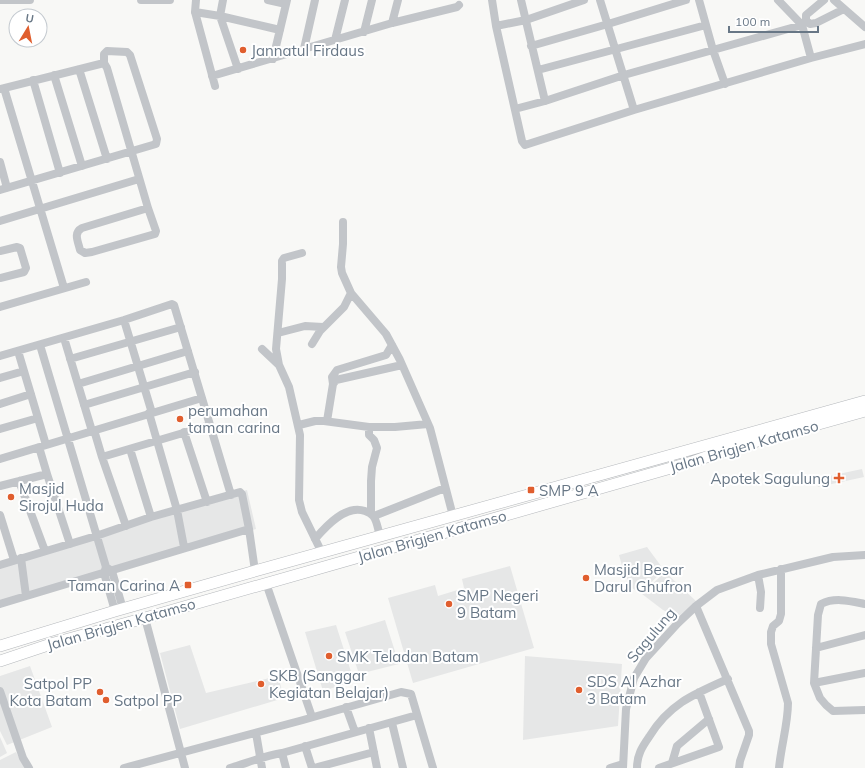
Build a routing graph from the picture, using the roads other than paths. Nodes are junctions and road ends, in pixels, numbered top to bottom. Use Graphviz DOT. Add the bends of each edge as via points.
graph roads {
  1 [pos="0,0"];
  2 [pos="30,0"];
  3 [pos="141,0"];
  4 [pos="146,0"];
  5 [pos="170,0"];
  6 [pos="196,0"];
  7 [pos="223,0"];
  8 [pos="268,0"];
  9 [pos="315,0"];
  10 [pos="346,0"];
  11 [pos="372,0"];
  12 [pos="398,0"];
  13 [pos="492,0"];
  14 [pos="521,0"];
  15 [pos="584,0"];
  16 [pos="600,0"];
  17 [pos="686,0"];
  18 [pos="699,0"];
  19 [pos="778,0"];
  20 [pos="824,0"];
  21 [pos="834,0"];
  22 [pos="287,2"];
  23 [pos="459,5"];
  24 [pos="844,8"];
  25 [pos="195,12"];
  26 [pos="220,16"];
  27 [pos="526,20"];
  28 [pos="392,23"];
  29 [pos="608,24"];
  30 [pos="706,25"];
  31 [pos="802,25"];
  32 [pos="496,26"];
  33 [pos="865,27"];
  34 [pos="280,30"];
  35 [pos="364,32"];
  36 [pos="335,40"];
  37 [pos="865,44"];
  38 [pos="531,46"];
  39 [pos="304,49"];
  40 [pos="615,49"];
  41 [pos="713,50"];
  42 [pos="273,58"];
  43 [pos="811,58"];
  44 [pos="104,63"];
  45 [pos="79,69"];
  46 [pos="238,69"];
  47 [pos="538,70"];
  48 [pos="54,75"];
  49 [pos="624,75"];
  50 [pos="212,76"];
  51 [pos="33,80"];
  52 [pos="725,84"];
  53 [pos="215,86"];
  54 [pos="2,89"];
  55 [pos="545,101"];
  56 [pos="515,109"];
  57 [pos="634,110"];
  58 [pos="132,152"];
  59 [pos="107,159"];
  60 [pos="0,162"];
  61 [pos="82,166"];
  62 [pos="60,173"];
  63 [pos="139,179"];
  64 [pos="33,180"];
  65 [pos="4,189"];
  66 [pos="148,208"];
  67 [pos="40,209"];
  68 [pos="0,221"];
  69 [pos="343,222"];
  70 [pos="0,251"];
  71 [pos="302,254"];
  72 [pos="0,278"];
  73 [pos="86,282"];
  74 [pos="64,288"];
  75 [pos="351,293"];
  76 [pos="0,307"];
  77 [pos="124,320"];
  78 [pos="181,326"];
  79 [pos="323,328"];
  80 [pos="278,333"];
  81 [pos="64,338"];
  82 [pos="131,341"];
  83 [pos="312,344"];
  84 [pos="40,345"];
  85 [pos="392,345"];
  86 [pos="262,349"];
  87 [pos="18,351"];
  88 [pos="188,351"];
  89 [pos="0,356"];
  90 [pos="70,359"];
  91 [pos="279,364"];
  92 [pos="402,365"];
  93 [pos="138,366"];
  94 [pos="24,371"];
  95 [pos="195,372"];
  96 [pos="0,378"];
  97 [pos="78,384"];
  98 [pos="333,384"];
  99 [pos="144,387"];
  100 [pos="31,394"];
  101 [pos="202,398"];
  102 [pos="865,401"];
  103 [pos="0,404"];
  104 [pos="84,405"];
  105 [pos="865,411"];
  106 [pos="151,413"];
  107 [pos="38,418"];
  108 [pos="327,421"];
  109 [pos="428,424"];
  110 [pos="210,425"];
  111 [pos="299,425"];
  112 [pos="369,427"];
  113 [pos="0,429"];
  114 [pos="93,431"];
  115 [pos="184,432"];
  116 [pos="765,434"];
  117 [pos="67,438"];
  118 [pos="157,440"];
  119 [pos="42,446"];
  120 [pos="130,449"];
  121 [pos="102,457"];
  122 [pos="0,459"];
  123 [pos="47,474"];
  124 [pos="19,481"];
  125 [pos="0,486"];
  126 [pos="445,488"];
  127 [pos="231,495"];
  128 [pos="206,502"];
  129 [pos="177,510"];
  130 [pos="0,515"];
  131 [pos="372,515"];
  132 [pos="453,516"];
  133 [pos="151,517"];
  134 [pos="126,526"];
  135 [pos="249,529"];
  136 [pos="96,536"];
  137 [pos="380,536"];
  138 [pos="315,539"];
  139 [pos="70,544"];
  140 [pos="184,547"];
  141 [pos="45,551"];
  142 [pos="322,553"];
  143 [pos="865,555"];
  144 [pos="18,559"];
  145 [pos="0,565"];
  146 [pos="781,569"];
  147 [pos="107,570"];
  148 [pos="255,571"];
  149 [pos="758,575"];
  150 [pos="266,583"];
  151 [pos="26,596"];
  152 [pos="0,604"];
  153 [pos="865,604"];
  154 [pos="696,606"];
  155 [pos="760,608"];
  156 [pos="119,610"];
  157 [pos="145,618"];
  158 [pos="865,635"];
  159 [pos="0,646"];
  160 [pos="816,648"];
  161 [pos="0,661"];
  162 [pos="865,673"];
  163 [pos="728,679"];
  164 [pos="814,683"];
  165 [pos="0,691"];
  166 [pos="699,692"];
  167 [pos="346,707"];
  168 [pos="865,710"];
  169 [pos="417,715"];
  170 [pos="312,717"];
  171 [pos="708,719"];
  172 [pos="392,723"];
  173 [pos="369,728"];
  174 [pos="355,732"];
  175 [pos="256,733"];
  176 [pos="305,746"];
  177 [pos="374,752"];
  178 [pos="181,753"];
  179 [pos="282,753"];
  180 [pos="260,760"];
  181 [pos="672,764"];
  182 [pos="623,766"];
  183 [pos="29,768"];
  184 [pos="124,768"];
  185 [pos="185,768"];
  186 [pos="230,768"];
  187 [pos="262,768"];
  188 [pos="286,768"];
  189 [pos="313,768"];
  190 [pos="377,768"];
  191 [pos="403,768"];
  192 [pos="433,768"];
  193 [pos="610,768"];
  194 [pos="637,768"];
  195 [pos="659,768"];
  196 [pos="739,768"];
  197 [pos="779,768"];
  1 -- 2 [label="street"];
  3 -- 4 [label="street"];
  4 -- 5 [label="street"];
  6 -- 25 [label="street"];
  7 -- 26 [label="street"];
  8 -- 22 [label="street"];
  9 -- 39 [label="street"];
  10 -- 36 [label="street"];
  11 -- 35 [label="street"];
  12 -- 28 [label="street"];
  13 -- 32 [label="street"];
  14 -- 27 [label="street"];
  15 -- 27 [label="street"];
  16 -- 29 [label="street"];
  17 -- 29 [label="street"];
  18 -- 30 [label="street"];
  19 -- 31 [label="street"];
  20 -- 24 [label="street" via="806,15 806,21 810,24"];
  21 -- 24 [label="street"];
  22 -- 34 [label="street"];
  23 -- 28 [label="street"];
  24 -- 33 [label="street"];
  25 -- 26 [label="street"];
  25 -- 50 [label="street"];
  26 -- 34 [label="street"];
  26 -- 46 [label="street"];
  27 -- 32 [label="street"];
  27 -- 38 [label="street"];
  28 -- 35 [label="street"];
  29 -- 38 [label="street"];
  29 -- 40 [label="street"];
  30 -- 40 [label="street"];
  30 -- 41 [label="street"];
  31 -- 41 [label="street"];
  31 -- 43 [label="street"];
  32 -- 56 [label="street"];
  34 -- 42 [label="street"];
  35 -- 36 [label="street"];
  36 -- 39 [label="street"];
  37 -- 43 [label="street"];
  38 -- 47 [label="street"];
  39 -- 42 [label="street"];
  40 -- 47 [label="street"];
  40 -- 49 [label="street"];
  41 -- 49 [label="street"];
  41 -- 52 [label="street"];
  42 -- 46 [label="street"];
  43 -- 52 [label="street"];
  44 -- 45 [label="street"];
  44 -- 58 [label="street"];
  44 -- 58 [label="street" via="104,54 107,51 129,54 155,131 156,144"];
  45 -- 48 [label="street"];
  45 -- 59 [label="street"];
  46 -- 50 [label="street"];
  47 -- 55 [label="street"];
  48 -- 51 [label="street"];
  48 -- 61 [label="street"];
  49 -- 55 [label="street"];
  49 -- 57 [label="street"];
  50 -- 53 [label="street"];
  51 -- 54 [label="street"];
  51 -- 62 [label="street"];
  52 -- 57 [label="street"];
  54 -- 64 [label="street"];
  55 -- 56 [label="street"];
  56 -- 57 [label="street" via="525,145"];
  58 -- 59 [label="street"];
  58 -- 63 [label="street"];
  59 -- 61 [label="street"];
  60 -- 65 [label="street"];
  61 -- 62 [label="street"];
  62 -- 64 [label="street"];
  63 -- 66 [label="street"];
  63 -- 67 [label="street"];
  64 -- 65 [label="street"];
  64 -- 67 [label="street"];
  66 -- 66 [label="street" via="155,234 92,252 85,253 80,250 77,231"];
  67 -- 68 [label="street"];
  67 -- 74 [label="street"];
  69 -- 75 [label="street" via="341,268"];
  70 -- 72 [label="street" via="20,248 26,268 24,272"];
  71 -- 80 [label="street" via="282,259"];
  73 -- 74 [label="street"];
  74 -- 76 [label="street"];
  75 -- 79 [label="street" via="344,307"];
  75 -- 85 [label="street" via="386,334"];
  77 -- 78 [label="street" via="174,304"];
  77 -- 81 [label="street"];
  77 -- 82 [label="street"];
  78 -- 82 [label="street"];
  78 -- 88 [label="street"];
  79 -- 80 [label="street" via="305,326"];
  79 -- 83 [label="street"];
  80 -- 91 [label="street" via="276,349"];
  81 -- 84 [label="street"];
  81 -- 90 [label="street"];
  82 -- 90 [label="street"];
  82 -- 93 [label="street"];
  84 -- 87 [label="street"];
  84 -- 117 [label="street"];
  85 -- 92 [label="street"];
  85 -- 98 [label="street" via="386,355 337,370 332,377"];
  86 -- 91 [label="street"];
  87 -- 89 [label="street"];
  87 -- 94 [label="street"];
  88 -- 93 [label="street"];
  88 -- 95 [label="street"];
  90 -- 97 [label="street"];
  91 -- 111 [label="street" via="289,387"];
  92 -- 98 [label="street" via="336,380"];
  92 -- 109 [label="street"];
  93 -- 97 [label="street"];
  93 -- 99 [label="street"];
  94 -- 96 [label="street"];
  94 -- 100 [label="street"];
  95 -- 99 [label="street"];
  95 -- 101 [label="street"];
  97 -- 104 [label="street"];
  98 -- 108 [label="street"];
  99 -- 104 [label="street"];
  99 -- 106 [label="street"];
  100 -- 103 [label="street"];
  100 -- 107 [label="street"];
  101 -- 106 [label="street"];
  101 -- 110 [label="street"];
  102 -- 116 [label="highway, Jalan Brigjen Katamso"];
  104 -- 114 [label="street"];
  105 -- 116 [label="highway, Jalan Brigjen Katamso"];
  106 -- 114 [label="street"];
  106 -- 118 [label="street"];
  107 -- 113 [label="street"];
  107 -- 119 [label="street"];
  108 -- 111 [label="street"];
  108 -- 112 [label="street"];
  109 -- 112 [label="street"];
  109 -- 126 [label="street"];
  110 -- 115 [label="street"];
  110 -- 127 [label="street"];
  111 -- 138 [label="street" via="299,500"];
  112 -- 131 [label="street" via="369,435 377,448 372,467"];
  114 -- 117 [label="street"];
  114 -- 121 [label="street"];
  115 -- 118 [label="street"];
  115 -- 128 [label="street"];
  116 -- 132 [label="highway, Jalan Brigjen Katamso"];
  116 -- 150 [label="highway, Jalan Brigjen Katamso" via="692,462"];
  117 -- 119 [label="street"];
  117 -- 136 [label="street"];
  118 -- 120 [label="street"];
  118 -- 129 [label="street"];
  119 -- 122 [label="street"];
  119 -- 123 [label="street"];
  120 -- 121 [label="street"];
  120 -- 133 [label="street"];
  121 -- 134 [label="street"];
  123 -- 124 [label="street"];
  123 -- 139 [label="street"];
  124 -- 125 [label="street"];
  124 -- 141 [label="street"];
  126 -- 131 [label="street"];
  126 -- 132 [label="street"];
  127 -- 128 [label="street"];
  127 -- 135 [label="street" via="242,493"];
  128 -- 129 [label="street"];
  129 -- 133 [label="street"];
  129 -- 140 [label="street"];
  130 -- 144 [label="street"];
  131 -- 137 [label="street"];
  131 -- 138 [label="street" via="361,510 352,510 326,526"];
  132 -- 137 [label="highway, Jalan Brigjen Katamso"];
  133 -- 134 [label="street"];
  134 -- 136 [label="street"];
  135 -- 140 [label="street"];
  135 -- 148 [label="street"];
  136 -- 139 [label="street"];
  136 -- 147 [label="street"];
  137 -- 142 [label="highway, Jalan Brigjen Katamso"];
  138 -- 142 [label="street"];
  139 -- 141 [label="street"];
  140 -- 147 [label="street"];
  141 -- 144 [label="street"];
  142 -- 148 [label="highway, Jalan Brigjen Katamso"];
  143 -- 146 [label="street, Sagulung" via="833,557"];
  144 -- 145 [label="street"];
  144 -- 151 [label="street"];
  146 -- 149 [label="street, Sagulung"];
  146 -- 197 [label="street" via="781,614 771,632 771,644 788,703"];
  147 -- 151 [label="street"];
  147 -- 156 [label="street"];
  148 -- 156 [label="highway, Jalan Brigjen Katamso"];
  149 -- 154 [label="street, Sagulung" via="717,590"];
  149 -- 155 [label="street"];
  150 -- 157 [label="highway, Jalan Brigjen Katamso"];
  150 -- 170 [label="street"];
  151 -- 152 [label="street"];
  153 -- 160 [label="street" via="839,600 828,600 821,604"];
  154 -- 163 [label="street"];
  154 -- 182 [label="street, Sagulung" via="646,658 634,678 626,709"];
  156 -- 159 [label="highway, Jalan Brigjen Katamso"];
  157 -- 161 [label="highway, Jalan Brigjen Katamso" via="54,642"];
  157 -- 178 [label="street"];
  158 -- 160 [label="street"];
  160 -- 164 [label="street"];
  162 -- 164 [label="street"];
  163 -- 166 [label="street"];
  163 -- 196 [label="street" via="749,731"];
  164 -- 168 [label="street" via="820,698 833,711"];
  165 -- 183 [label="street" via="23,758"];
  166 -- 171 [label="street"];
  166 -- 194 [label="street" via="669,711 658,722 639,751"];
  167 -- 169 [label="street" via="401,692 411,694"];
  167 -- 170 [label="street"];
  167 -- 174 [label="street"];
  169 -- 172 [label="street"];
  169 -- 192 [label="street"];
  170 -- 175 [label="street"];
  171 -- 181 [label="street" via="677,746"];
  171 -- 181 [label="street" via="719,747"];
  172 -- 173 [label="street"];
  172 -- 191 [label="street"];
  173 -- 174 [label="street"];
  173 -- 177 [label="street"];
  174 -- 176 [label="street"];
  175 -- 178 [label="street"];
  175 -- 180 [label="street"];
  176 -- 179 [label="street"];
  176 -- 189 [label="street"];
  177 -- 189 [label="street"];
  177 -- 190 [label="street"];
  178 -- 184 [label="street"];
  178 -- 185 [label="street"];
  179 -- 180 [label="street"];
  179 -- 188 [label="street"];
  180 -- 186 [label="street"];
  180 -- 187 [label="street"];
  181 -- 195 [label="street"];
  182 -- 193 [label="street"];
}
